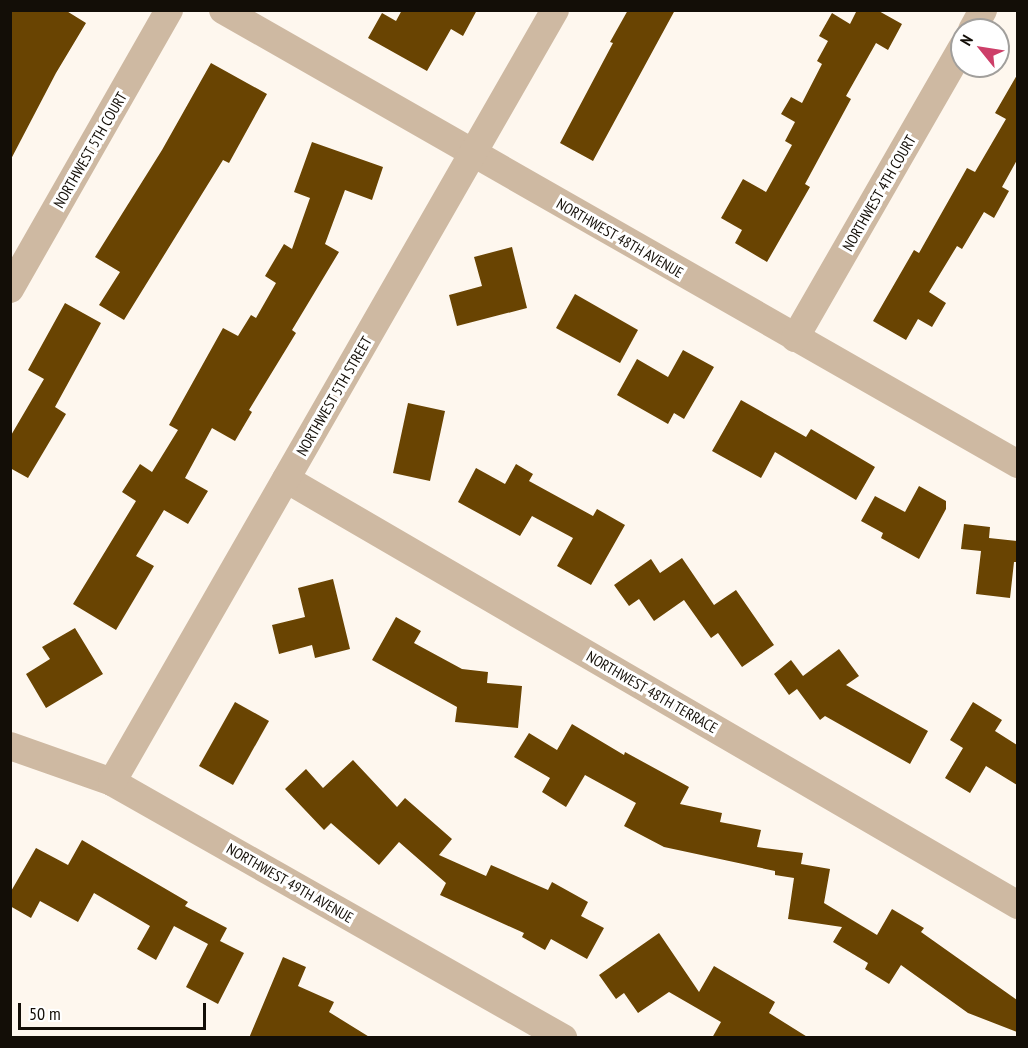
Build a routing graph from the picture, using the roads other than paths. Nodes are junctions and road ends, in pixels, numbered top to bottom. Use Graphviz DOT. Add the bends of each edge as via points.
graph roads {
  1 [pos="169,10"];
  2 [pos="223,10"];
  3 [pos="555,10"];
  4 [pos="950,68"];
  5 [pos="473,153"];
  6 [pos="10,289"];
  7 [pos="795,338"];
  8 [pos="1017,464"];
  9 [pos="286,479"];
  10 [pos="10,746"];
  11 [pos="112,782"];
  12 [pos="1017,905"];
  13 [pos="563,1038"];
  1 -- 6 [label="street, NORTHWEST 5TH COURT"];
  2 -- 5 [label="street, NORTHWEST 48TH AVENUE"];
  3 -- 5 [label="street, NORTHWEST 5TH STREET"];
  4 -- 7 [label="street, NORTHWEST 4TH COURT"];
  5 -- 7 [label="street, NORTHWEST 48TH AVENUE"];
  5 -- 9 [label="street, NORTHWEST 5TH STREET"];
  7 -- 8 [label="street, NORTHWEST 48TH AVENUE"];
  9 -- 11 [label="street, NORTHWEST 5TH STREET"];
  9 -- 12 [label="street, NORTHWEST 48TH TERRACE"];
  10 -- 11 [label="street, NORTHWEST 49TH AVENUE"];
  11 -- 13 [label="street, NORTHWEST 49TH AVENUE"];
}
